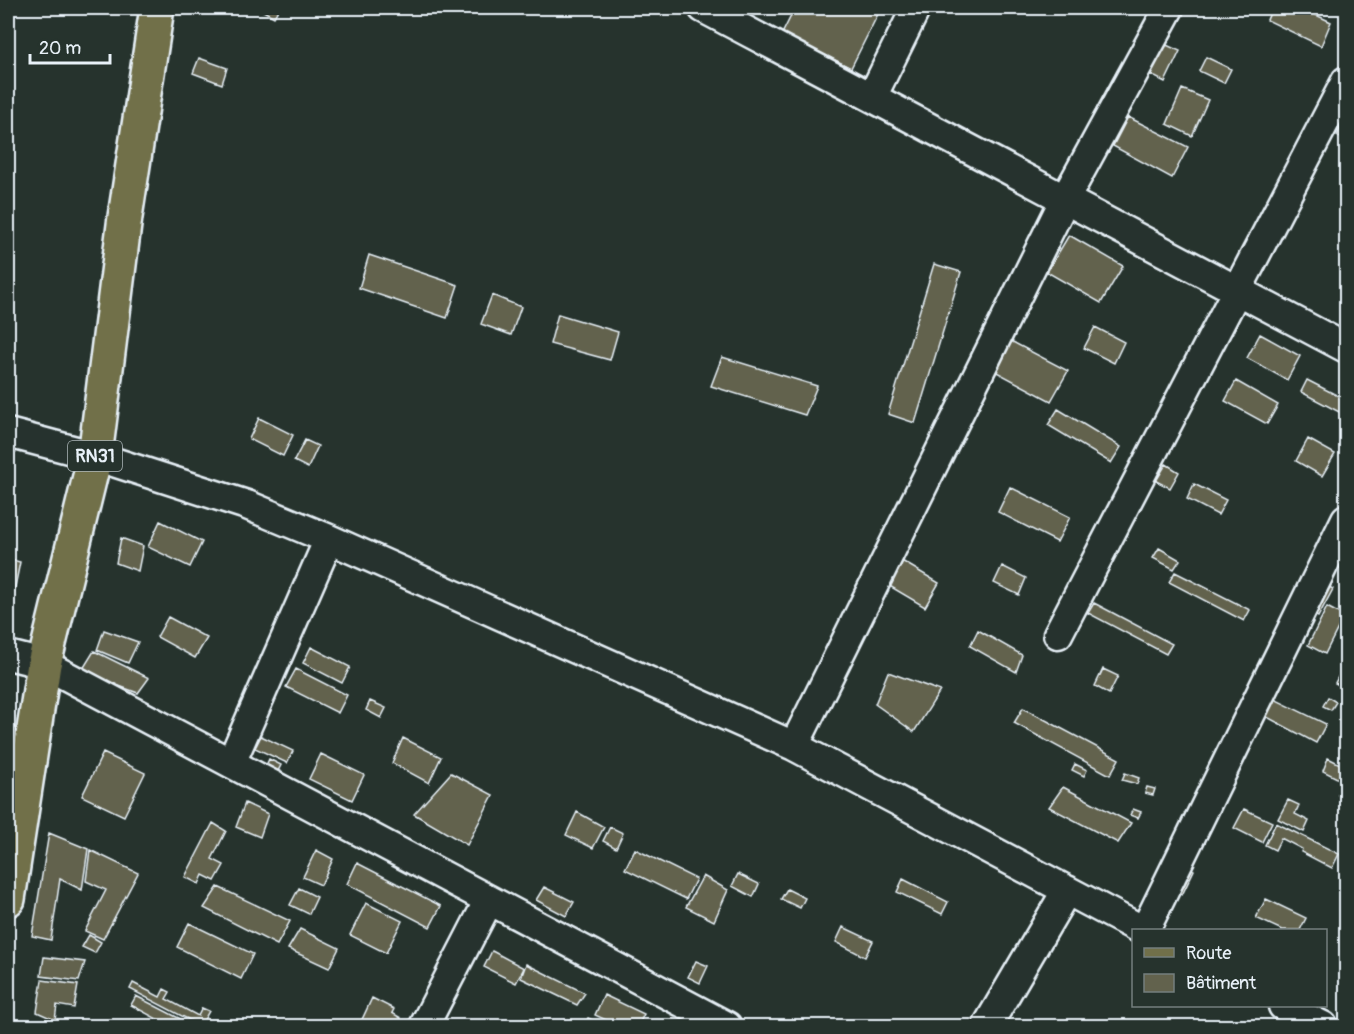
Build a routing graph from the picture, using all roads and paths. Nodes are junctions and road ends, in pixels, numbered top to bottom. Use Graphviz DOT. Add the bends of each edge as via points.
graph roads {
  1 [pos="157,8"];
  2 [pos="703,8"];
  3 [pos="916,8"];
  4 [pos="1169,8"];
  5 [pos="1347,81"];
  6 [pos="872,97"];
  7 [pos="1065,199"];
  8 [pos="1237,290"];
  9 [pos="1347,348"];
  10 [pos="8,434"];
  11 [pos="95,456"];
  12 [pos="1347,519"];
  13 [pos="330,539"];
  14 [pos="1059,634"];
  15 [pos="8,655"];
  16 [pos="44,664"];
  17 [pos="794,746"];
  18 [pos="231,763"];
  19 [pos="1066,890"];
  20 [pos="8,899"];
  21 [pos="489,900"];
  22 [pos="1141,929"];
  23 [pos="1143,929"];
  24 [pos="1287,1007"];
  25 [pos="424,1026"];
  26 [pos="727,1026"];
  27 [pos="987,1026"];
  28 [pos="1323,1026"];
  1 -- 11 [label="main road, RN31" via="125,217"];
  2 -- 6 [label="street"];
  3 -- 6 [label="street"];
  4 -- 7 [label="street"];
  5 -- 8 [label="street"];
  6 -- 7 [label="street"];
  7 -- 8 [label="street"];
  7 -- 17 [label="street"];
  8 -- 9 [label="street"];
  8 -- 14 [label="street"];
  10 -- 11 [label="street"];
  11 -- 13 [label="street" via="247,505"];
  11 -- 16 [label="main road, RN31"];
  12 -- 23 [label="street"];
  13 -- 17 [label="street"];
  13 -- 18 [label="street"];
  15 -- 16 [label="street"];
  16 -- 18 [label="street"];
  16 -- 20 [label="main road, RN31"];
  17 -- 19 [label="street"];
  18 -- 21 [label="street"];
  19 -- 22 [label="street"];
  19 -- 27 [label="street"];
  21 -- 25 [label="street"];
  21 -- 26 [label="street"];
  24 -- 28 [label="street"];
}
